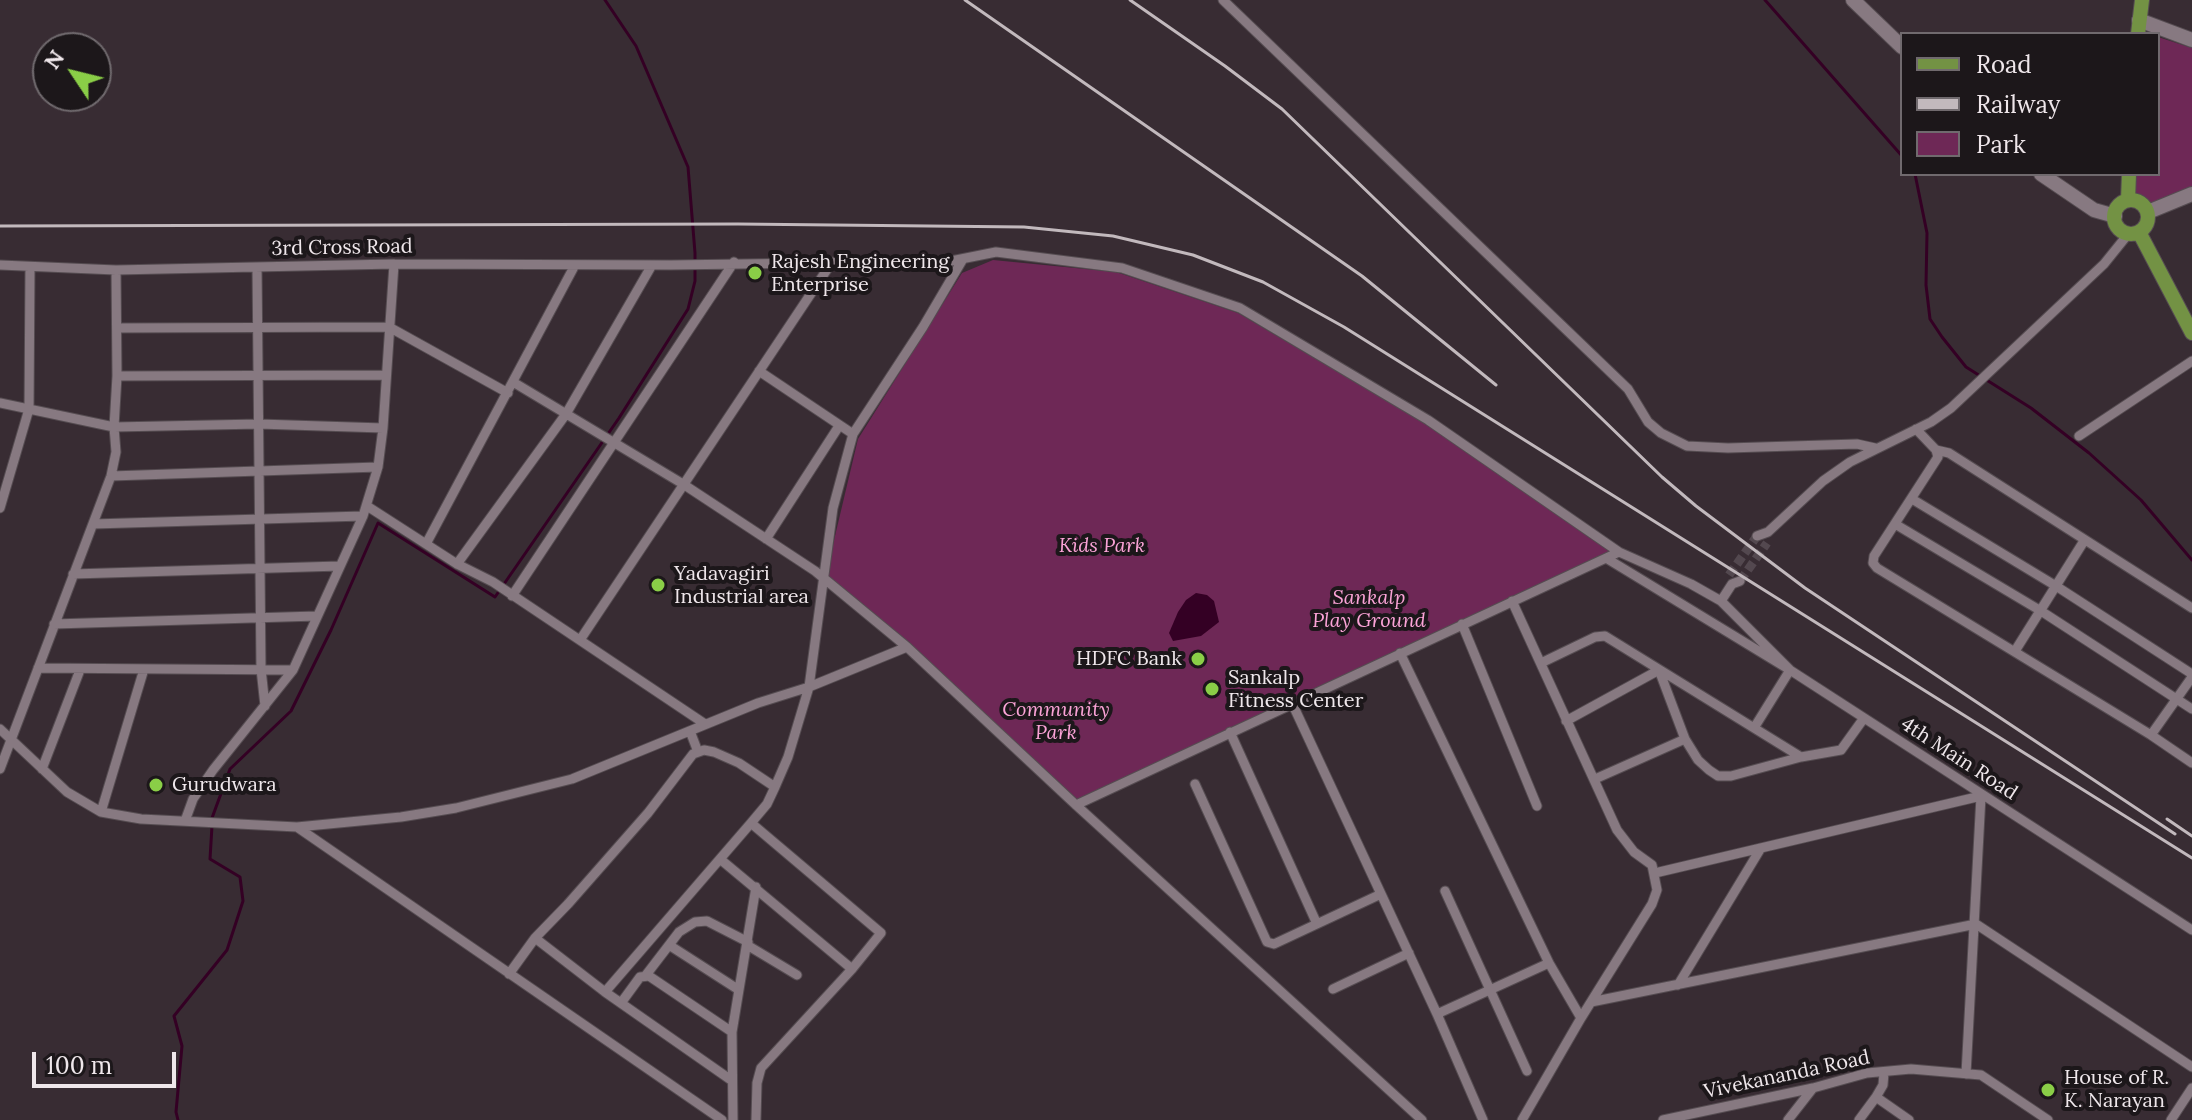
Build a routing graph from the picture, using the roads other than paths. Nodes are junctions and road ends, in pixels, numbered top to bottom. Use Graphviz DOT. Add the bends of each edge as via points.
graph roads {
  1 [pos="1223,0"];
  2 [pos="1853,0"];
  3 [pos="2142,0"];
  4 [pos="2138,27"];
  5 [pos="2159,32"];
  6 [pos="2160,32"];
  7 [pos="2192,40"];
  8 [pos="1900,45"];
  9 [pos="2044,176"];
  10 [pos="2129,176"];
  11 [pos="2192,194"];
  12 [pos="2128,200"];
  13 [pos="2148,212"];
  14 [pos="2115,216"];
  15 [pos="2134,233"];
  16 [pos="963,259"];
  17 [pos="734,262"];
  18 [pos="832,262"];
  19 [pos="394,264"];
  20 [pos="0,265"];
  21 [pos="575,265"];
  22 [pos="652,265"];
  23 [pos="30,267"];
  24 [pos="257,267"];
  25 [pos="116,270"];
  26 [pos="389,327"];
  27 [pos="117,328"];
  28 [pos="258,328"];
  29 [pos="2192,333"];
  30 [pos="2192,361"];
  31 [pos="759,371"];
  32 [pos="259,375"];
  33 [pos="386,375"];
  34 [pos="117,376"];
  35 [pos="513,382"];
  36 [pos="508,393"];
  37 [pos="0,403"];
  38 [pos="29,409"];
  39 [pos="566,414"];
  40 [pos="259,424"];
  41 [pos="839,426"];
  42 [pos="114,427"];
  43 [pos="383,428"];
  44 [pos="1916,429"];
  45 [pos="853,434"];
  46 [pos="2079,436"];
  47 [pos="613,442"];
  48 [pos="1875,448"];
  49 [pos="1936,450"];
  50 [pos="378,467"];
  51 [pos="260,470"];
  52 [pos="111,476"];
  53 [pos="683,484"];
  54 [pos="1912,499"];
  55 [pos="0,508"];
  56 [pos="367,510"];
  57 [pos="261,519"];
  58 [pos="93,524"];
  59 [pos="1895,524"];
  60 [pos="766,539"];
  61 [pos="2084,541"];
  62 [pos="1767,543"];
  63 [pos="426,544"];
  64 [pos="1619,552"];
  65 [pos="1606,558"];
  66 [pos="457,564"];
  67 [pos="340,566"];
  68 [pos="261,569"];
  69 [pos="73,574"];
  70 [pos="822,577"];
  71 [pos="1734,580"];
  72 [pos="2056,586"];
  73 [pos="510,594"];
  74 [pos="1512,601"];
  75 [pos="1721,601"];
  76 [pos="2192,608"];
  77 [pos="2041,611"];
  78 [pos="317,616"];
  79 [pos="261,618"];
  80 [pos="54,624"];
  81 [pos="1462,624"];
  82 [pos="580,640"];
  83 [pos="907,647"];
  84 [pos="2015,651"];
  85 [pos="1400,653"];
  86 [pos="1541,663"];
  87 [pos="38,668"];
  88 [pos="144,669"];
  89 [pos="261,669"];
  90 [pos="80,670"];
  91 [pos="293,670"];
  92 [pos="1659,670"];
  93 [pos="1790,670"];
  94 [pos="2192,675"];
  95 [pos="809,687"];
  96 [pos="2176,700"];
  97 [pos="1292,703"];
  98 [pos="265,706"];
  99 [pos="2192,709"];
  100 [pos="1864,718"];
  101 [pos="1566,721"];
  102 [pos="705,724"];
  103 [pos="1754,728"];
  104 [pos="0,729"];
  105 [pos="690,731"];
  106 [pos="1230,732"];
  107 [pos="2151,735"];
  108 [pos="10,738"];
  109 [pos="1685,739"];
  110 [pos="698,752"];
  111 [pos="1801,757"];
  112 [pos="2192,763"];
  113 [pos="0,769"];
  114 [pos="42,769"];
  115 [pos="1595,779"];
  116 [pos="1195,784"];
  117 [pos="775,787"];
  118 [pos="1981,796"];
  119 [pos="1076,805"];
  120 [pos="1537,806"];
  121 [pos="101,812"];
  122 [pos="185,821"];
  123 [pos="751,823"];
  124 [pos="297,827"];
  125 [pos="1762,848"];
  126 [pos="720,859"];
  127 [pos="1655,873"];
  128 [pos="756,887"];
  129 [pos="1445,891"];
  130 [pos="1381,894"];
  131 [pos="1317,924"];
  132 [pos="1976,924"];
  133 [pos="2192,930"];
  134 [pos="535,938"];
  135 [pos="748,943"];
  136 [pos="669,945"];
  137 [pos="1409,953"];
  138 [pos="1549,963"];
  139 [pos="852,969"];
  140 [pos="509,974"];
  141 [pos="646,975"];
  142 [pos="797,975"];
  143 [pos="1678,985"];
  144 [pos="1333,989"];
  145 [pos="1488,989"];
  146 [pos="739,990"];
  147 [pos="605,992"];
  148 [pos="1591,1002"];
  149 [pos="621,1003"];
  150 [pos="1437,1014"];
  151 [pos="1581,1018"];
  152 [pos="732,1032"];
  153 [pos="2192,1067"];
  154 [pos="1527,1071"];
  155 [pos="1884,1073"];
  156 [pos="1966,1074"];
  157 [pos="731,1080"];
  158 [pos="1813,1088"];
  159 [pos="2192,1088"];
  160 [pos="1876,1097"];
  161 [pos="722,1120"];
  162 [pos="733,1120"];
  163 [pos="756,1120"];
  164 [pos="1422,1120"];
  165 [pos="1483,1120"];
  166 [pos="1522,1120"];
  167 [pos="1663,1120"];
  168 [pos="1788,1120"];
  169 [pos="1859,1120"];
  170 [pos="1909,1120"];
  171 [pos="2048,1120"];
  172 [pos="2171,1120"];
  1 -- 48 [label="street" via="1628,389 1661,433 1687,446"];
  2 -- 8 [label="street"];
  3 -- 4 [label="main road"];
  4 -- 5 [label="street"];
  6 -- 7 [label="street"];
  9 -- 14 [label="street" via="2094,210"];
  10 -- 12 [label="main road"];
  11 -- 13 [label="street"];
  12 -- 13 [label="main road" via="2138,201"];
  12 -- 14 [label="main road"];
  13 -- 15 [label="main road" via="2146,224"];
  14 -- 15 [label="main road" via="2117,226"];
  15 -- 29 [label="main road"];
  15 -- 44 [label="street" via="1969,391 1940,417"];
  16 -- 18 [label="street, 3rd Cross Road"];
  16 -- 45 [label="street"];
  16 -- 64 [label="street, 4th Main Road" via="996,252 1122,268 1240,308 1428,420"];
  17 -- 18 [label="street, 3rd Cross Road"];
  17 -- 22 [label="street, 3rd Cross Road"];
  17 -- 47 [label="street"];
  18 -- 31 [label="street"];
  19 -- 21 [label="street, 3rd Cross Road"];
  19 -- 24 [label="street, 3rd Cross Road"];
  19 -- 26 [label="street"];
  20 -- 23 [label="street, 3rd Cross Road"];
  21 -- 22 [label="street, 3rd Cross Road"];
  21 -- 35 [label="street"];
  22 -- 39 [label="street"];
  23 -- 25 [label="street, 3rd Cross Road"];
  23 -- 38 [label="street"];
  24 -- 25 [label="street, 3rd Cross Road"];
  24 -- 28 [label="street"];
  25 -- 27 [label="street"];
  26 -- 28 [label="street"];
  26 -- 33 [label="street"];
  26 -- 36 [label="street"];
  27 -- 28 [label="street"];
  27 -- 34 [label="street"];
  28 -- 32 [label="street"];
  30 -- 46 [label="street"];
  31 -- 41 [label="street"];
  31 -- 53 [label="street"];
  32 -- 33 [label="street"];
  32 -- 34 [label="street"];
  32 -- 40 [label="street"];
  33 -- 43 [label="street"];
  34 -- 42 [label="street"];
  35 -- 36 [label="street"];
  35 -- 39 [label="street"];
  36 -- 63 [label="street"];
  37 -- 38 [label="street"];
  38 -- 42 [label="street"];
  38 -- 55 [label="street"];
  39 -- 47 [label="street"];
  39 -- 66 [label="street"];
  40 -- 42 [label="street"];
  40 -- 43 [label="street"];
  40 -- 51 [label="street"];
  41 -- 45 [label="street"];
  41 -- 60 [label="street"];
  42 -- 52 [label="street"];
  43 -- 50 [label="street"];
  44 -- 48 [label="street"];
  44 -- 49 [label="street"];
  45 -- 70 [label="street"];
  47 -- 53 [label="street"];
  47 -- 73 [label="street"];
  48 -- 62 [label="street" via="1823,481 1762,534"];
  49 -- 54 [label="street" via="1935,465"];
  49 -- 61 [label="street" via="1949,453"];
  50 -- 51 [label="street"];
  50 -- 56 [label="street"];
  51 -- 52 [label="street"];
  51 -- 57 [label="street"];
  52 -- 58 [label="street"];
  53 -- 60 [label="street"];
  53 -- 82 [label="street"];
  54 -- 59 [label="street"];
  54 -- 72 [label="street"];
  56 -- 57 [label="street"];
  56 -- 63 [label="street"];
  56 -- 67 [label="street"];
  57 -- 58 [label="street"];
  57 -- 68 [label="street"];
  58 -- 69 [label="street"];
  59 -- 77 [label="street"];
  59 -- 84 [label="street" via="1874,556 1877,568"];
  60 -- 70 [label="street"];
  61 -- 72 [label="street"];
  61 -- 76 [label="street"];
  63 -- 66 [label="street"];
  64 -- 65 [label="street"];
  64 -- 75 [label="street, 4th Main Road"];
  65 -- 74 [label="street"];
  65 -- 93 [label="street"];
  66 -- 73 [label="street"];
  67 -- 68 [label="street"];
  67 -- 78 [label="street"];
  68 -- 69 [label="street"];
  68 -- 79 [label="street"];
  69 -- 80 [label="street"];
  70 -- 83 [label="street"];
  70 -- 95 [label="street"];
  71 -- 75 [label="street"];
  72 -- 77 [label="street"];
  72 -- 94 [label="street"];
  73 -- 82 [label="street"];
  74 -- 81 [label="street"];
  74 -- 86 [label="street"];
  75 -- 93 [label="street, 4th Main Road"];
  77 -- 84 [label="street"];
  77 -- 96 [label="street"];
  78 -- 79 [label="street"];
  78 -- 91 [label="street"];
  79 -- 80 [label="street"];
  79 -- 89 [label="street"];
  80 -- 87 [label="street"];
  81 -- 85 [label="street"];
  81 -- 120 [label="street"];
  82 -- 102 [label="street"];
  83 -- 95 [label="street"];
  83 -- 119 [label="street"];
  84 -- 107 [label="street"];
  85 -- 97 [label="street"];
  85 -- 138 [label="street"];
  86 -- 92 [label="street" via="1605,636"];
  86 -- 101 [label="street"];
  87 -- 90 [label="street"];
  87 -- 108 [label="street"];
  88 -- 89 [label="street"];
  88 -- 90 [label="street"];
  88 -- 121 [label="street"];
  89 -- 91 [label="street"];
  89 -- 98 [label="street"];
  90 -- 114 [label="street"];
  91 -- 98 [label="street"];
  92 -- 101 [label="street"];
  92 -- 103 [label="street"];
  92 -- 109 [label="street"];
  93 -- 100 [label="street, 4th Main Road"];
  93 -- 103 [label="street"];
  94 -- 96 [label="street"];
  95 -- 102 [label="street"];
  95 -- 117 [label="street"];
  96 -- 99 [label="street"];
  96 -- 107 [label="street"];
  97 -- 106 [label="street"];
  97 -- 130 [label="street"];
  98 -- 122 [label="street" via="213,770"];
  100 -- 111 [label="street" via="1841,750"];
  100 -- 118 [label="street, 4th Main Road"];
  101 -- 115 [label="street"];
  102 -- 105 [label="street"];
  103 -- 111 [label="street"];
  104 -- 108 [label="street"];
  105 -- 110 [label="street"];
  105 -- 124 [label="street" via="584,775 511,796 401,817"];
  106 -- 119 [label="street"];
  106 -- 131 [label="street"];
  107 -- 112 [label="street"];
  108 -- 113 [label="street"];
  108 -- 114 [label="street"];
  109 -- 111 [label="street" via="1698,760 1718,776"];
  109 -- 115 [label="street"];
  110 -- 117 [label="street" via="714,752 739,763"];
  110 -- 134 [label="street"];
  114 -- 121 [label="street"];
  115 -- 127 [label="street" via="1622,838"];
  116 -- 131 [label="street" via="1267,942 1274,944"];
  117 -- 123 [label="street"];
  118 -- 125 [label="street"];
  118 -- 132 [label="street"];
  118 -- 133 [label="street, 4th Main Road"];
  119 -- 164 [label="street"];
  121 -- 122 [label="street"];
  122 -- 124 [label="street"];
  123 -- 126 [label="street"];
  123 -- 139 [label="street" via="881,933"];
  124 -- 140 [label="street"];
  125 -- 127 [label="street"];
  125 -- 143 [label="street"];
  126 -- 128 [label="street"];
  126 -- 147 [label="street"];
  127 -- 148 [label="street" via="1652,904"];
  128 -- 135 [label="street"];
  128 -- 139 [label="street"];
  129 -- 145 [label="street"];
  130 -- 131 [label="street"];
  130 -- 137 [label="street"];
  132 -- 143 [label="street"];
  132 -- 153 [label="street"];
  132 -- 156 [label="street"];
  134 -- 140 [label="street"];
  134 -- 147 [label="street"];
  135 -- 136 [label="street" via="701,921 684,927"];
  135 -- 142 [label="street"];
  135 -- 146 [label="street"];
  136 -- 141 [label="street"];
  136 -- 146 [label="street"];
  137 -- 144 [label="street"];
  137 -- 150 [label="street"];
  138 -- 145 [label="street"];
  138 -- 151 [label="street"];
  139 -- 163 [label="street" via="761,1068"];
  140 -- 161 [label="street"];
  141 -- 149 [label="street"];
  141 -- 152 [label="street"];
  143 -- 148 [label="street"];
  145 -- 150 [label="street"];
  145 -- 154 [label="street"];
  146 -- 152 [label="street"];
  147 -- 149 [label="street"];
  148 -- 151 [label="street"];
  149 -- 157 [label="street"];
  150 -- 165 [label="street"];
  151 -- 166 [label="street"];
  152 -- 157 [label="street"];
  155 -- 156 [label="street, Vivekananda Road" via="1911,1069"];
  155 -- 158 [label="street, Vivekananda Road"];
  155 -- 160 [label="street"];
  156 -- 171 [label="street, Vivekananda Road" via="1981,1075"];
  157 -- 162 [label="street"];
  158 -- 167 [label="street, Vivekananda Road"];
  158 -- 168 [label="street"];
  159 -- 172 [label="street"];
  160 -- 169 [label="street"];
  160 -- 170 [label="street"];
}
